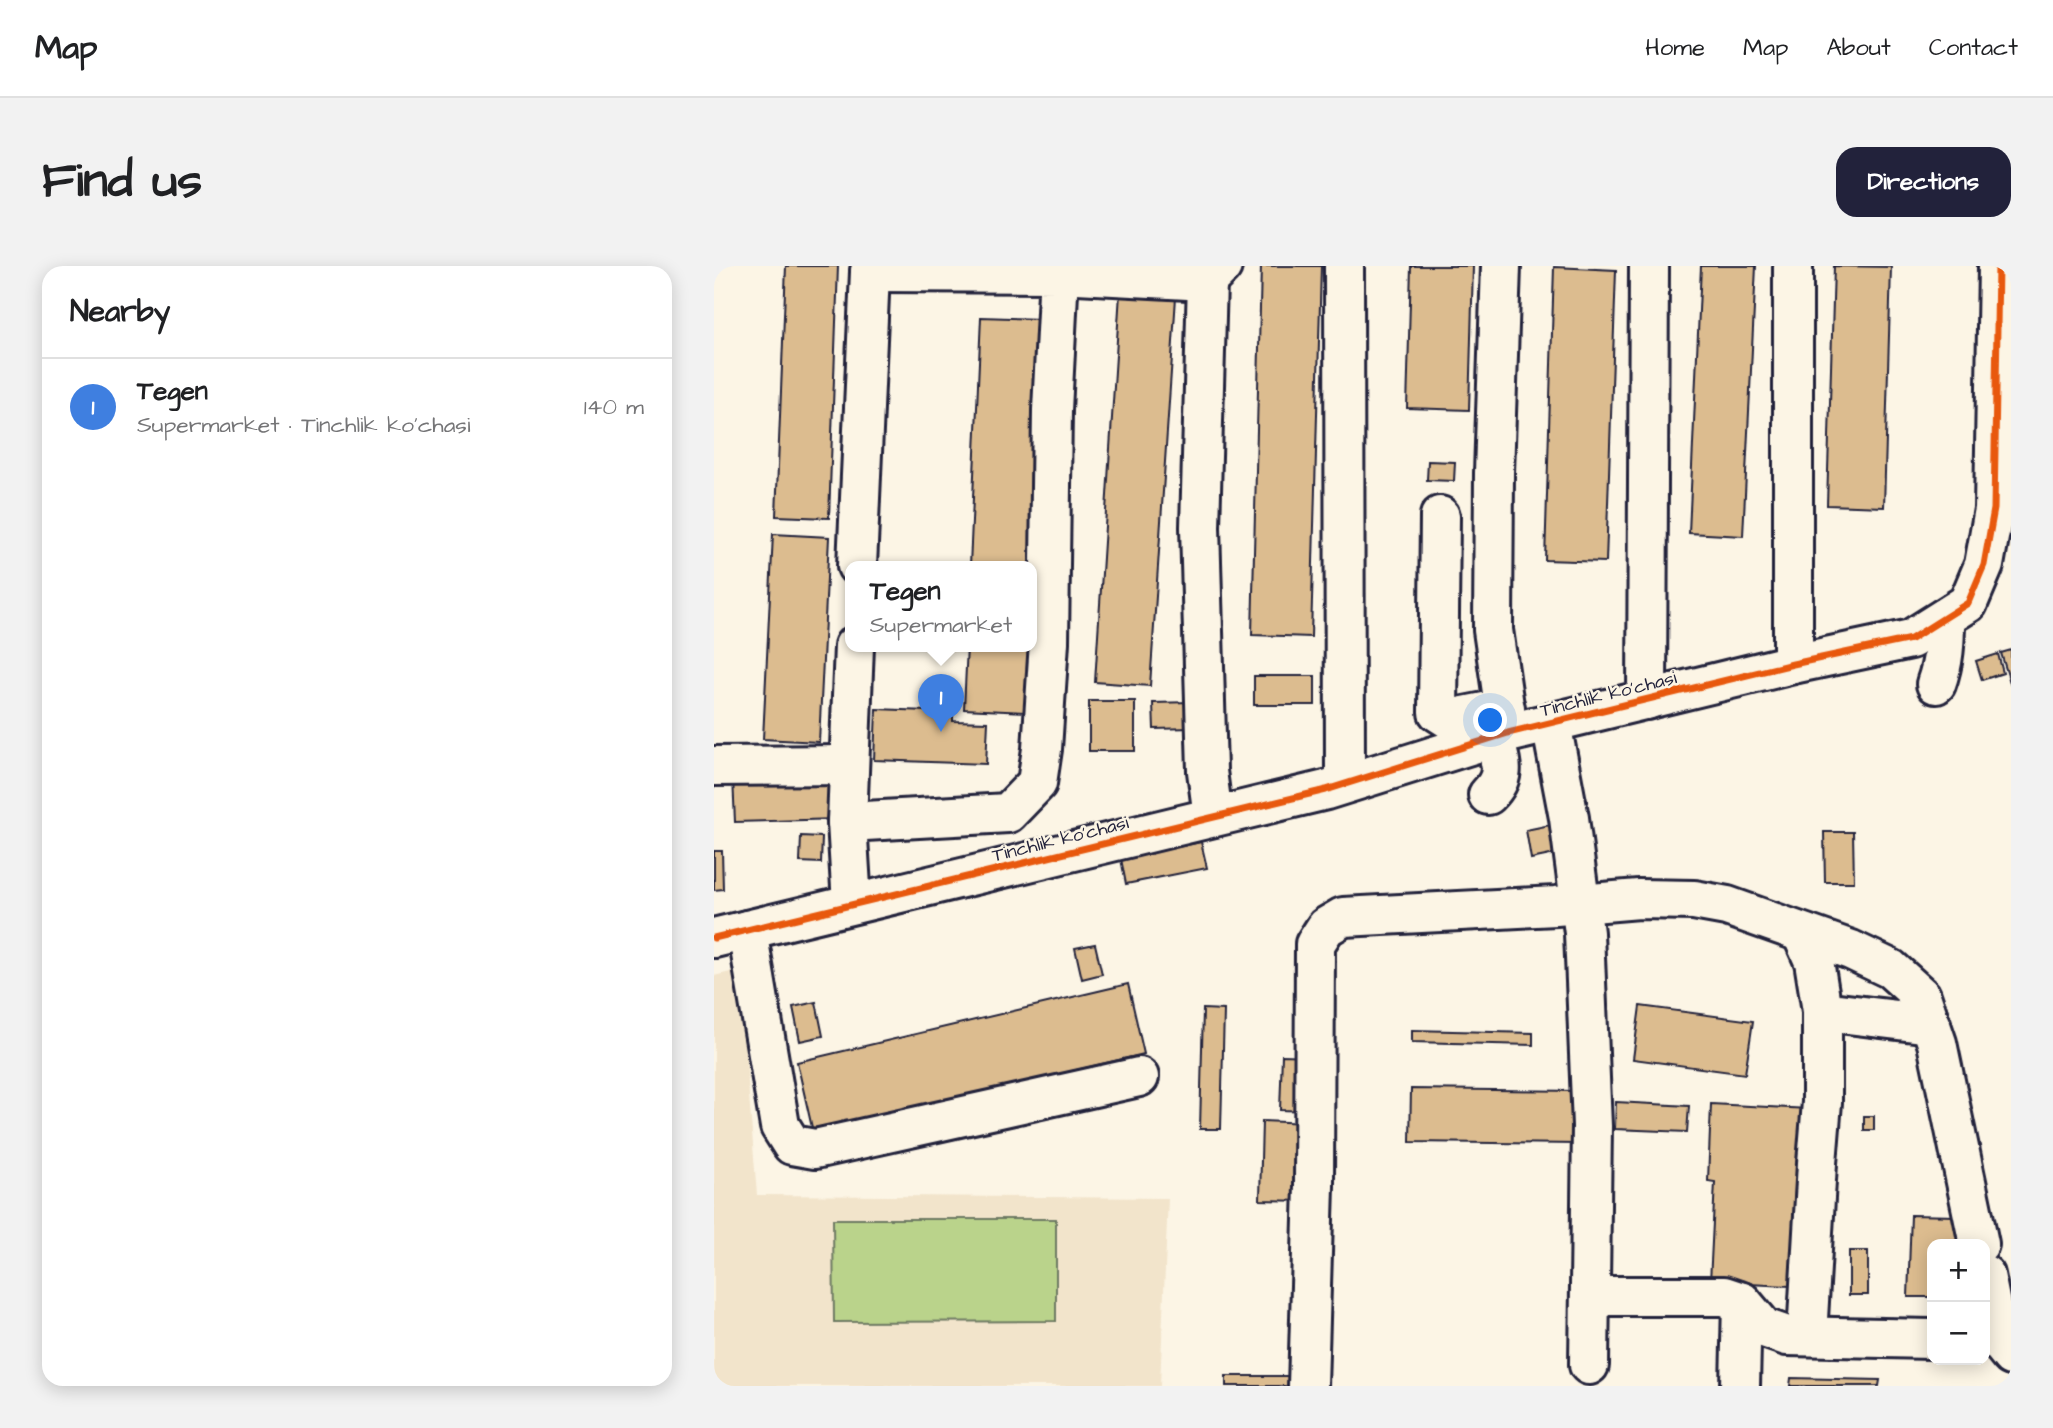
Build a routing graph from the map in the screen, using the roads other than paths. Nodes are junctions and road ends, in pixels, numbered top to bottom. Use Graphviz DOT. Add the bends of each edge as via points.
graph roads {
  1 [pos="1344,266"];
  2 [pos="1501,266"];
  3 [pos="1649,266"];
  4 [pos="1793,266"];
  5 [pos="1998,266"];
  6 [pos="870,269"];
  7 [pos="1059,273"];
  8 [pos="1214,273"];
  9 [pos="1440,516"];
  10 [pos="858,561"];
  11 [pos="1945,618"];
  12 [pos="854,652"];
  13 [pos="1793,664"];
  14 [pos="1936,684"];
  15 [pos="1647,700"];
  16 [pos="1551,723"];
  17 [pos="1502,726"];
  18 [pos="849,765"];
  19 [pos="714,766"];
  20 [pos="1345,783"];
  21 [pos="1488,795"];
  22 [pos="1213,817"];
  23 [pos="847,822"];
  24 [pos="1580,903"];
  25 [pos="852,904"];
  26 [pos="730,934"];
  27 [pos="1802,934"];
  28 [pos="1822,1011"];
  29 [pos="1931,1024"];
  30 [pos="1139,1077"];
  31 [pos="1978,1239"];
  32 [pos="1590,1296"];
  33 [pos="1742,1302"];
  34 [pos="1990,1302"];
  35 [pos="1807,1336"];
  36 [pos="1927,1339"];
  37 [pos="1998,1345"];
  38 [pos="1589,1366"];
  39 [pos="1307,1386"];
  40 [pos="1741,1386"];
  1 -- 20 [label="street"];
  2 -- 17 [label="street" via="1493,630"];
  3 -- 15 [label="street"];
  4 -- 13 [label="street"];
  5 -- 11 [label="street, Tinchlik ko'chasi" via="1994,509 1984,565 1968,603"];
  6 -- 7 [label="street"];
  6 -- 10 [label="street"];
  7 -- 8 [label="street"];
  7 -- 23 [label="street" via="1049,642 1037,783 1008,813"];
  8 -- 22 [label="street" via="1200,527 1207,771"];
  9 -- 17 [label="street" via="1438,712 1448,719"];
  11 -- 13 [label="street, Tinchlik ko'chasi" via="1911,639"];
  11 -- 14 [label="street" via="1942,668"];
  12 -- 18 [label="street"];
  13 -- 15 [label="street, Tinchlik ko'chasi"];
  15 -- 16 [label="street, Tinchlik ko'chasi"];
  16 -- 17 [label="street, Tinchlik ko'chasi"];
  16 -- 24 [label="street"];
  17 -- 20 [label="street, Tinchlik ko'chasi"];
  17 -- 21 [label="street" via="1499,784"];
  18 -- 19 [label="street"];
  18 -- 23 [label="street"];
  20 -- 22 [label="street, Tinchlik ko'chasi"];
  22 -- 25 [label="street, Tinchlik ko'chasi"];
  23 -- 25 [label="street"];
  24 -- 27 [label="street" via="1694,900 1727,906"];
  24 -- 32 [label="street" via="1592,1126"];
  24 -- 39 [label="street" via="1343,917 1326,927 1315,944"];
  25 -- 26 [label="street, Tinchlik ko'chasi"];
  26 -- 30 [label="street" via="780,1126 792,1145 815,1149"];
  27 -- 28 [label="street" via="1814,961"];
  27 -- 29 [label="street" via="1852,950 1891,970 1921,996"];
  28 -- 29 [label="street"];
  28 -- 35 [label="street" via="1822,1102"];
  29 -- 31 [label="street"];
  32 -- 33 [label="street" via="1724,1296"];
  32 -- 38 [label="street"];
  33 -- 35 [label="street" via="1764,1328 1787,1336"];
  33 -- 40 [label="street"];
  34 -- 37 [label="street"];
  35 -- 36 [label="street"];
}
